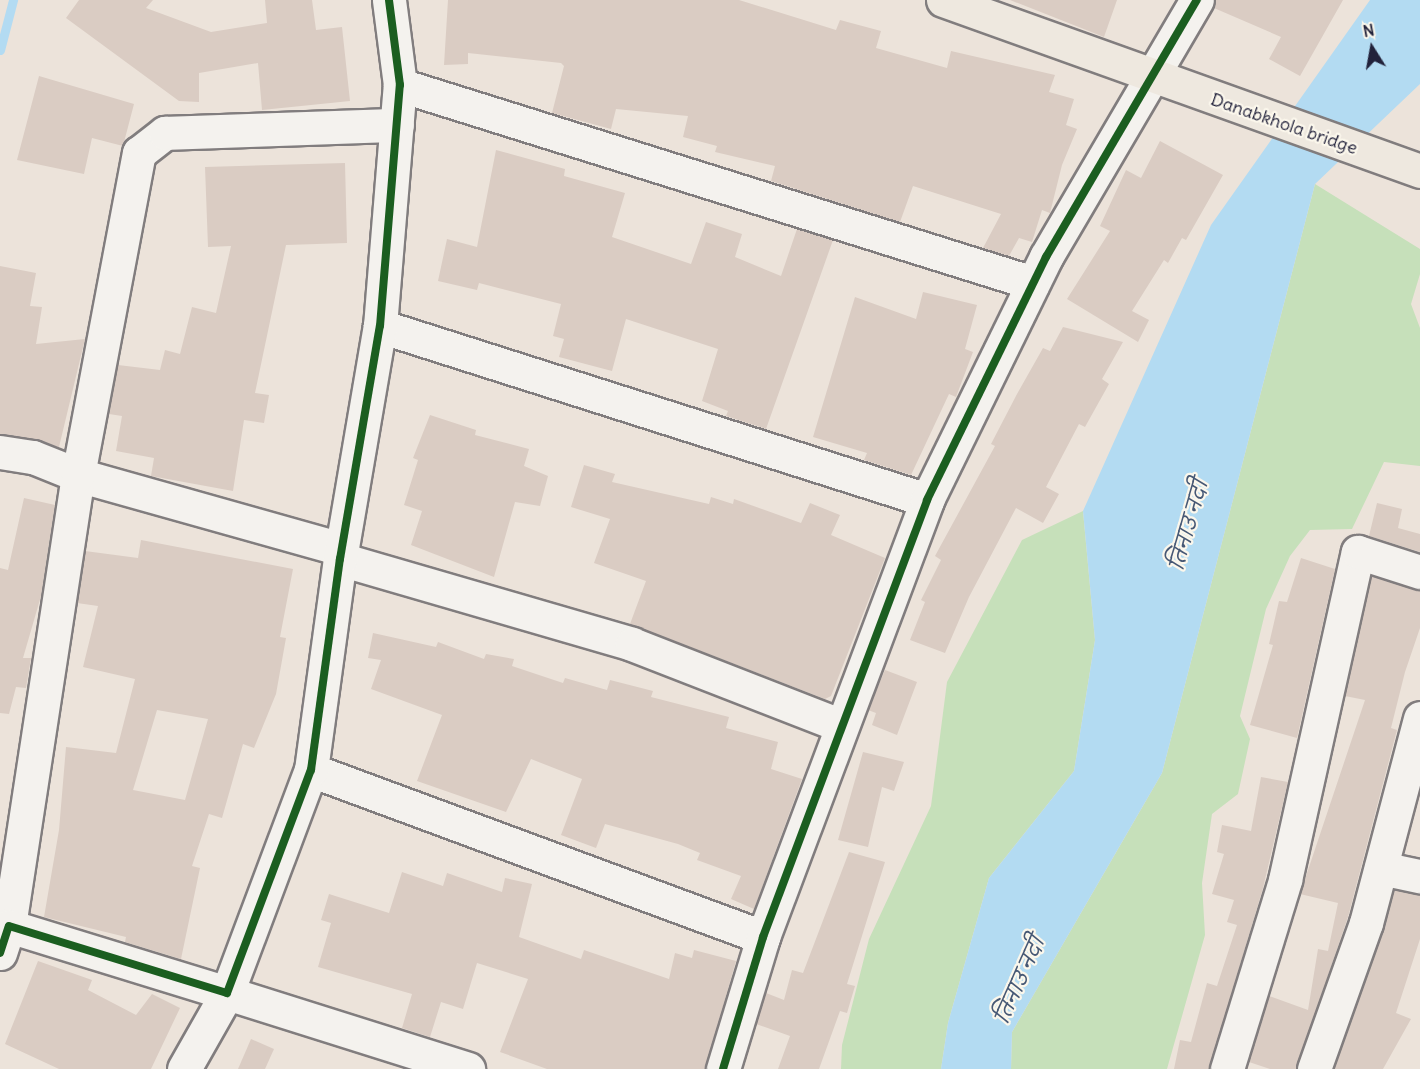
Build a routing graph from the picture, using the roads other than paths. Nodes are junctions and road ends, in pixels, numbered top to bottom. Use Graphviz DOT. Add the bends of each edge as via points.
graph roads {
  1 [pos="389,0"];
  2 [pos="943,0"];
  3 [pos="1197,0"];
  4 [pos="1149,77"];
  5 [pos="400,85"];
  6 [pos="397,125"];
  7 [pos="1420,171"];
  8 [pos="1033,283"];
  9 [pos="380,326"];
  10 [pos="0,452"];
  11 [pos="78,475"];
  12 [pos="927,500"];
  13 [pos="341,554"];
  14 [pos="1420,572"];
  15 [pos="1420,718"];
  16 [pos="840,725"];
  17 [pos="311,770"];
  18 [pos="1381,868"];
  19 [pos="1420,876"];
  20 [pos="5,919"];
  21 [pos="763,937"];
  22 [pos="227,993"];
  23 [pos="184,1069"];
  24 [pos="468,1069"];
  25 [pos="723,1069"];
  26 [pos="1227,1069"];
  27 [pos="1314,1069"];
  1 -- 5 [label="street"];
  2 -- 4 [label="main road, Danabkhola bridge"];
  3 -- 4 [label="street"];
  4 -- 7 [label="main road, Danabkhola bridge"];
  4 -- 8 [label="street"];
  5 -- 6 [label="street"];
  5 -- 8 [label="street"];
  6 -- 9 [label="street"];
  6 -- 11 [label="street" via="165,133 139,153"];
  8 -- 12 [label="street"];
  9 -- 12 [label="street"];
  9 -- 13 [label="street"];
  10 -- 11 [label="street" via="33,457"];
  11 -- 13 [label="street"];
  11 -- 20 [label="street"];
  12 -- 16 [label="street"];
  13 -- 16 [label="street" via="632,644"];
  13 -- 17 [label="street"];
  14 -- 26 [label="street" via="1358,552 1285,880"];
  15 -- 18 [label="street"];
  16 -- 21 [label="street"];
  17 -- 21 [label="street"];
  17 -- 22 [label="street"];
  18 -- 19 [label="street"];
  18 -- 27 [label="street"];
  20 -- 22 [label="street"];
  21 -- 25 [label="street"];
  22 -- 23 [label="street"];
  22 -- 24 [label="street"];
}
